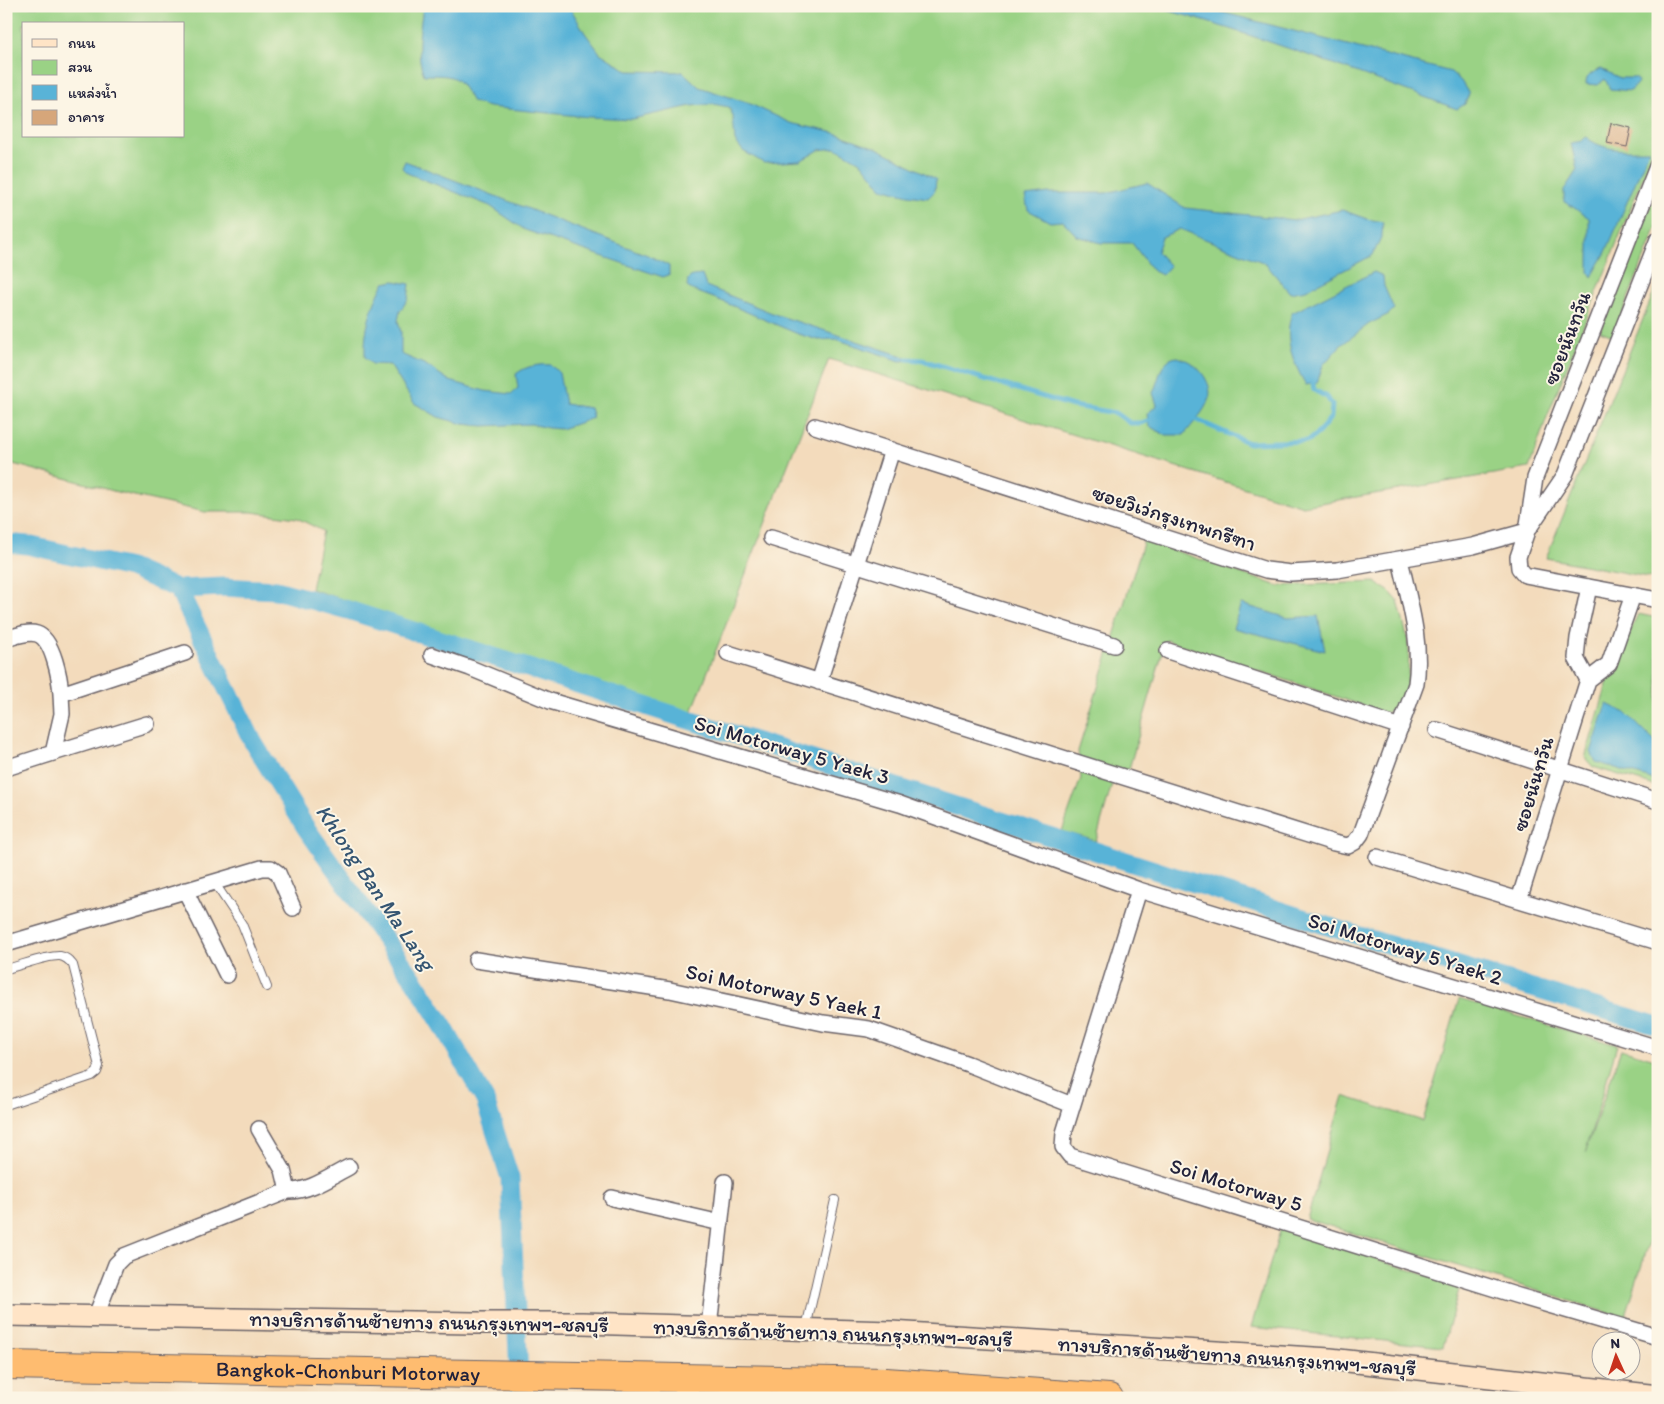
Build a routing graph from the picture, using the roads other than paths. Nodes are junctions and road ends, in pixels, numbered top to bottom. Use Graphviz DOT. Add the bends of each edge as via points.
graph roads {
  1 [pos="1658,164"];
  2 [pos="1658,240"];
  3 [pos="1574,377"];
  4 [pos="1599,388"];
  5 [pos="815,426"];
  6 [pos="892,450"];
  7 [pos="1527,531"];
  8 [pos="771,538"];
  9 [pos="1400,559"];
  10 [pos="856,565"];
  11 [pos="1589,587"];
  12 [pos="1632,595"];
  13 [pos="1658,600"];
  14 [pos="6,639"];
  15 [pos="1114,645"];
  16 [pos="1168,651"];
  17 [pos="185,653"];
  18 [pos="728,653"];
  19 [pos="432,655"];
  20 [pos="1588,680"];
  21 [pos="819,682"];
  22 [pos="61,694"];
  23 [pos="147,724"];
  24 [pos="1401,727"];
  25 [pos="1437,730"];
  26 [pos="53,753"];
  27 [pos="6,768"];
  28 [pos="1560,770"];
  29 [pos="1658,801"];
  30 [pos="1377,857"];
  31 [pos="213,882"];
  32 [pos="185,890"];
  33 [pos="1139,890"];
  34 [pos="1519,900"];
  35 [pos="293,908"];
  36 [pos="1658,942"];
  37 [pos="6,944"];
  38 [pos="476,960"];
  39 [pos="6,969"];
  40 [pos="227,975"];
  41 [pos="267,987"];
  42 [pos="1658,1048"];
  43 [pos="6,1105"];
  44 [pos="1072,1105"];
  45 [pos="259,1129"];
  46 [pos="349,1167"];
  47 [pos="725,1182"];
  48 [pos="288,1191"];
  49 [pos="612,1198"];
  50 [pos="835,1200"];
  51 [pos="721,1223"];
  52 [pos="6,1315"];
  53 [pos="96,1316"];
  54 [pos="709,1327"];
  55 [pos="805,1330"];
  56 [pos="1658,1337"];
  57 [pos="6,1365"];
  58 [pos="1658,1396"];
  59 [pos="1109,1398"];
  1 -- 3 [label="street, ซอยนันทวัน"];
  2 -- 4 [label="street, ซอยนันทวัน"];
  3 -- 4 [label="street"];
  3 -- 7 [label="street, ซอยนันทวัน" via="1535,478"];
  4 -- 7 [label="street, ซอยนันทวัน" via="1565,475"];
  5 -- 6 [label="street, ซอยวิเว่กรุงเทพกรีฑา"];
  6 -- 9 [label="street, ซอยวิเว่กรุงเทพกรีฑา" via="1266,570 1291,573 1337,570"];
  6 -- 10 [label="street"];
  7 -- 9 [label="street, ซอยวิเว่กรุงเทพกรีฑา" via="1473,546"];
  7 -- 11 [label="street, ซอยนันทวัน" via="1518,557 1519,568 1525,575"];
  8 -- 10 [label="street"];
  9 -- 24 [label="street" via="1419,663 1416,684"];
  10 -- 15 [label="street"];
  10 -- 21 [label="street"];
  11 -- 12 [label="street, ซอยนันทวัน"];
  11 -- 20 [label="street" via="1576,658"];
  12 -- 13 [label="street, ซอยนันทวัน"];
  12 -- 20 [label="street" via="1610,664"];
  14 -- 22 [label="street" via="28,634 43,637 50,649"];
  16 -- 24 [label="street"];
  17 -- 22 [label="street"];
  18 -- 21 [label="street"];
  19 -- 33 [label="street, Soi Motorway 5 Yaek 3" via="550,701 900,804"];
  20 -- 28 [label="street, ซอยนันทวัน"];
  21 -- 24 [label="street" via="1348,846 1361,834"];
  22 -- 26 [label="street" via="62,714"];
  23 -- 26 [label="street"];
  25 -- 28 [label="street"];
  26 -- 27 [label="street"];
  28 -- 29 [label="street"];
  28 -- 34 [label="street, ซอยนันทวัน"];
  30 -- 34 [label="street"];
  31 -- 32 [label="street"];
  31 -- 35 [label="street" via="271,868 278,873"];
  31 -- 41 [label="lane" via="242,924"];
  32 -- 37 [label="street"];
  32 -- 40 [label="street"];
  33 -- 42 [label="street, Soi Motorway 5 Yaek 2"];
  33 -- 44 [label="street, Soi Motorway 5"];
  34 -- 36 [label="street"];
  38 -- 44 [label="street, Soi Motorway 5 Yaek 1" via="670,990 823,1023 869,1029"];
  39 -- 43 [label="lane" via="53,956 69,959 99,1066 92,1076"];
  44 -- 56 [label="street, Soi Motorway 5" via="1062,1141 1070,1156"];
  45 -- 48 [label="street" via="283,1170"];
  46 -- 48 [label="street" via="298,1191"];
  47 -- 51 [label="street"];
  48 -- 53 [label="street" via="124,1256 116,1264"];
  49 -- 51 [label="street"];
  50 -- 55 [label="lane"];
  51 -- 54 [label="street"];
  52 -- 53 [label="main road, ทางบริการด้านซ้ายทาง ถนนกรุงเทพฯ-ชลบุรี"];
  53 -- 54 [label="main road, ทางบริการด้านซ้ายทาง ถนนกรุงเทพฯ-ชลบุรี"];
  54 -- 55 [label="main road, ทางบริการด้านซ้ายทาง ถนนกรุงเทพฯ-ชลบุรี"];
  55 -- 58 [label="main road, ทางบริการด้านซ้ายทาง ถนนกรุงเทพฯ-ชลบุรี" via="891,1332 1330,1359"];
  57 -- 59 [label="highway, Bangkok-Chonburi Motorway" via="886,1382"];
}
